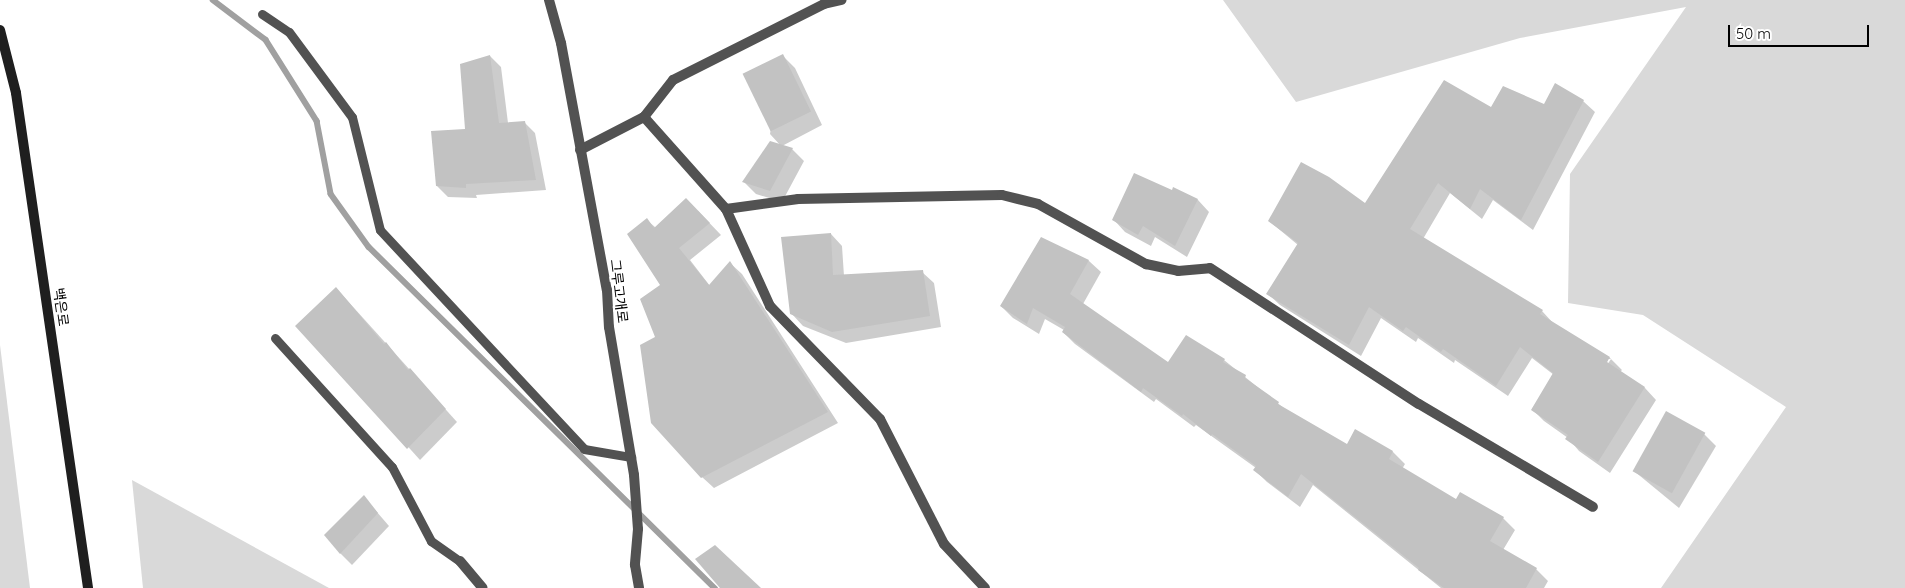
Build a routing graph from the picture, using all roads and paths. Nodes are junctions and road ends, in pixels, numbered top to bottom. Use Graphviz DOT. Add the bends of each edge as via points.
graph roads {
  1 [pos="549,0"];
  2 [pos="842,0"];
  3 [pos="262,14"];
  4 [pos="0,30"];
  5 [pos="644,117"];
  6 [pos="580,150"];
  7 [pos="726,209"];
  8 [pos="276,338"];
  9 [pos="631,457"];
  10 [pos="1593,508"];
  11 [pos="460,561"];
  12 [pos="88,588"];
  13 [pos="483,588"];
  14 [pos="639,588"];
  15 [pos="985,588"];
  1 -- 6 [label="street, 그루고개로" via="561,43"];
  2 -- 5 [label="street" via="824,4 673,80"];
  3 -- 9 [label="lane" via="289,32 352,117 380,230 584,449"];
  4 -- 12 [label="main road, 백은로" via="16,93"];
  5 -- 6 [label="street"];
  5 -- 7 [label="street"];
  6 -- 9 [label="street, 그루고개로" via="607,290 609,327"];
  7 -- 10 [label="street" via="798,199 993,195 1038,204 1146,264 1178,271 1210,268 1420,404"];
  7 -- 15 [label="street" via="770,306 880,419 944,544"];
  8 -- 11 [label="lane" via="392,467 431,541"];
  9 -- 14 [label="street, 그루고개로" via="638,528 635,565"];
  11 -- 13 [label="street"];
}
